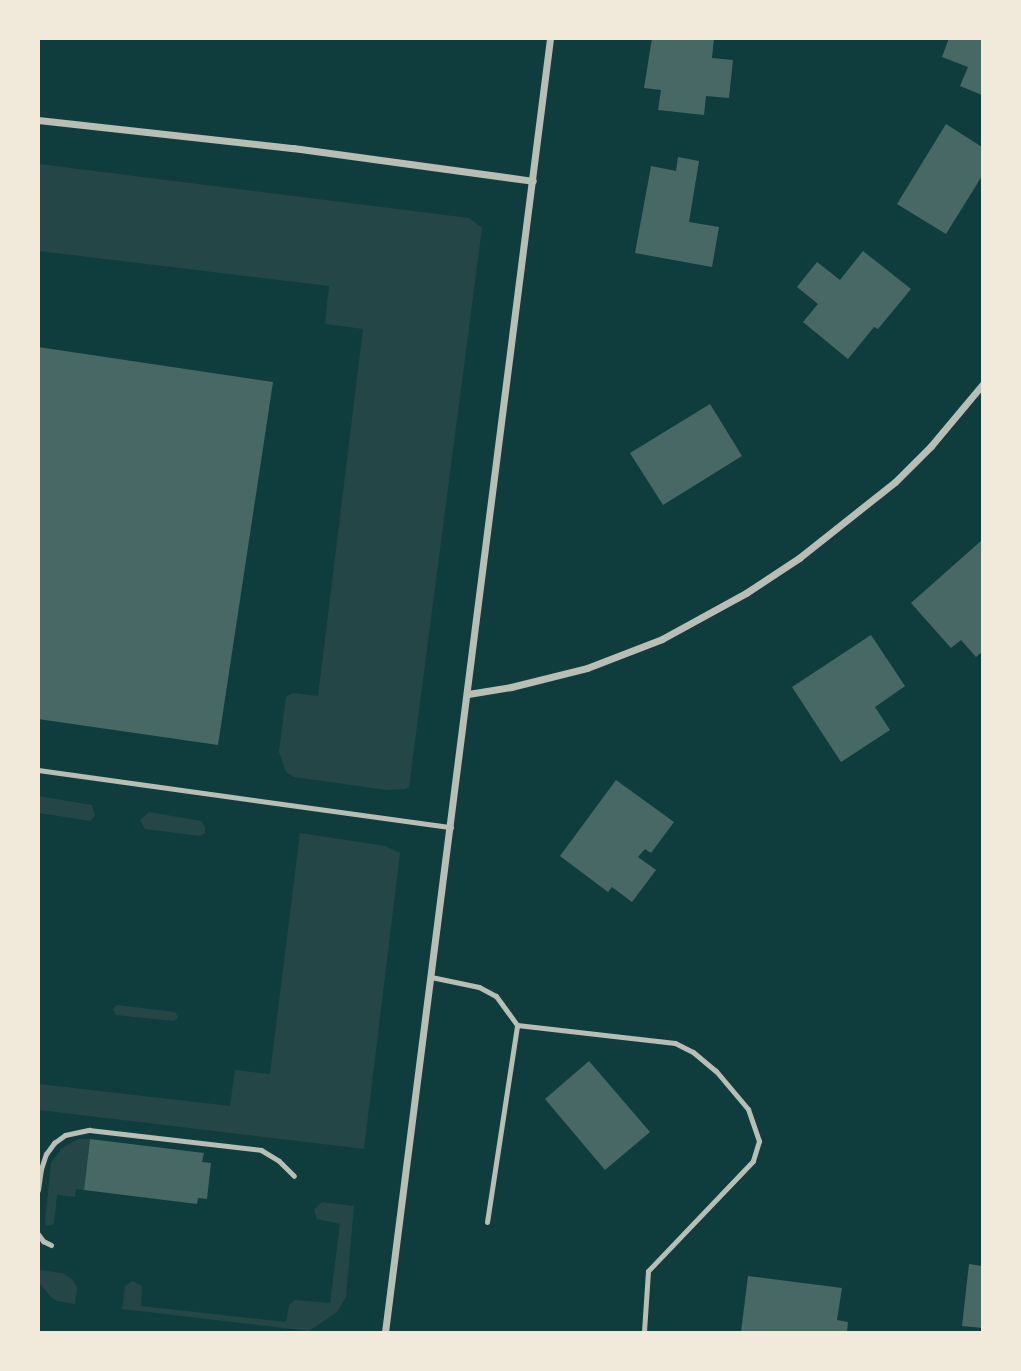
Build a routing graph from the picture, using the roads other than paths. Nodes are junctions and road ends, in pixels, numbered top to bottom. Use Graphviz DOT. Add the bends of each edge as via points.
graph roads {
  1 [pos="550,38"];
  2 [pos="38,120"];
  3 [pos="533,181"];
  4 [pos="982,385"];
  5 [pos="468,694"];
  6 [pos="38,770"];
  7 [pos="451,827"];
  8 [pos="431,977"];
  9 [pos="517,1025"];
  10 [pos="294,1176"];
  11 [pos="38,1190"];
  12 [pos="487,1222"];
  13 [pos="38,1234"];
  14 [pos="51,1245"];
  15 [pos="385,1332"];
  16 [pos="644,1332"];
  1 -- 3 [label="street"];
  2 -- 3 [label="street"];
  3 -- 5 [label="street"];
  4 -- 5 [label="street" via="895,482 799,558 746,593 662,639 587,668"];
  5 -- 7 [label="street"];
  6 -- 7 [label="lane"];
  7 -- 8 [label="street"];
  8 -- 9 [label="lane" via="480,987 496,996"];
  8 -- 15 [label="street"];
  9 -- 12 [label="lane"];
  9 -- 16 [label="lane" via="675,1043 716,1071 748,1109 759,1142 753,1161 648,1271"];
  10 -- 11 [label="lane" via="261,1150 89,1130 65,1135 54,1143 46,1154"];
  13 -- 14 [label="lane"];
}
